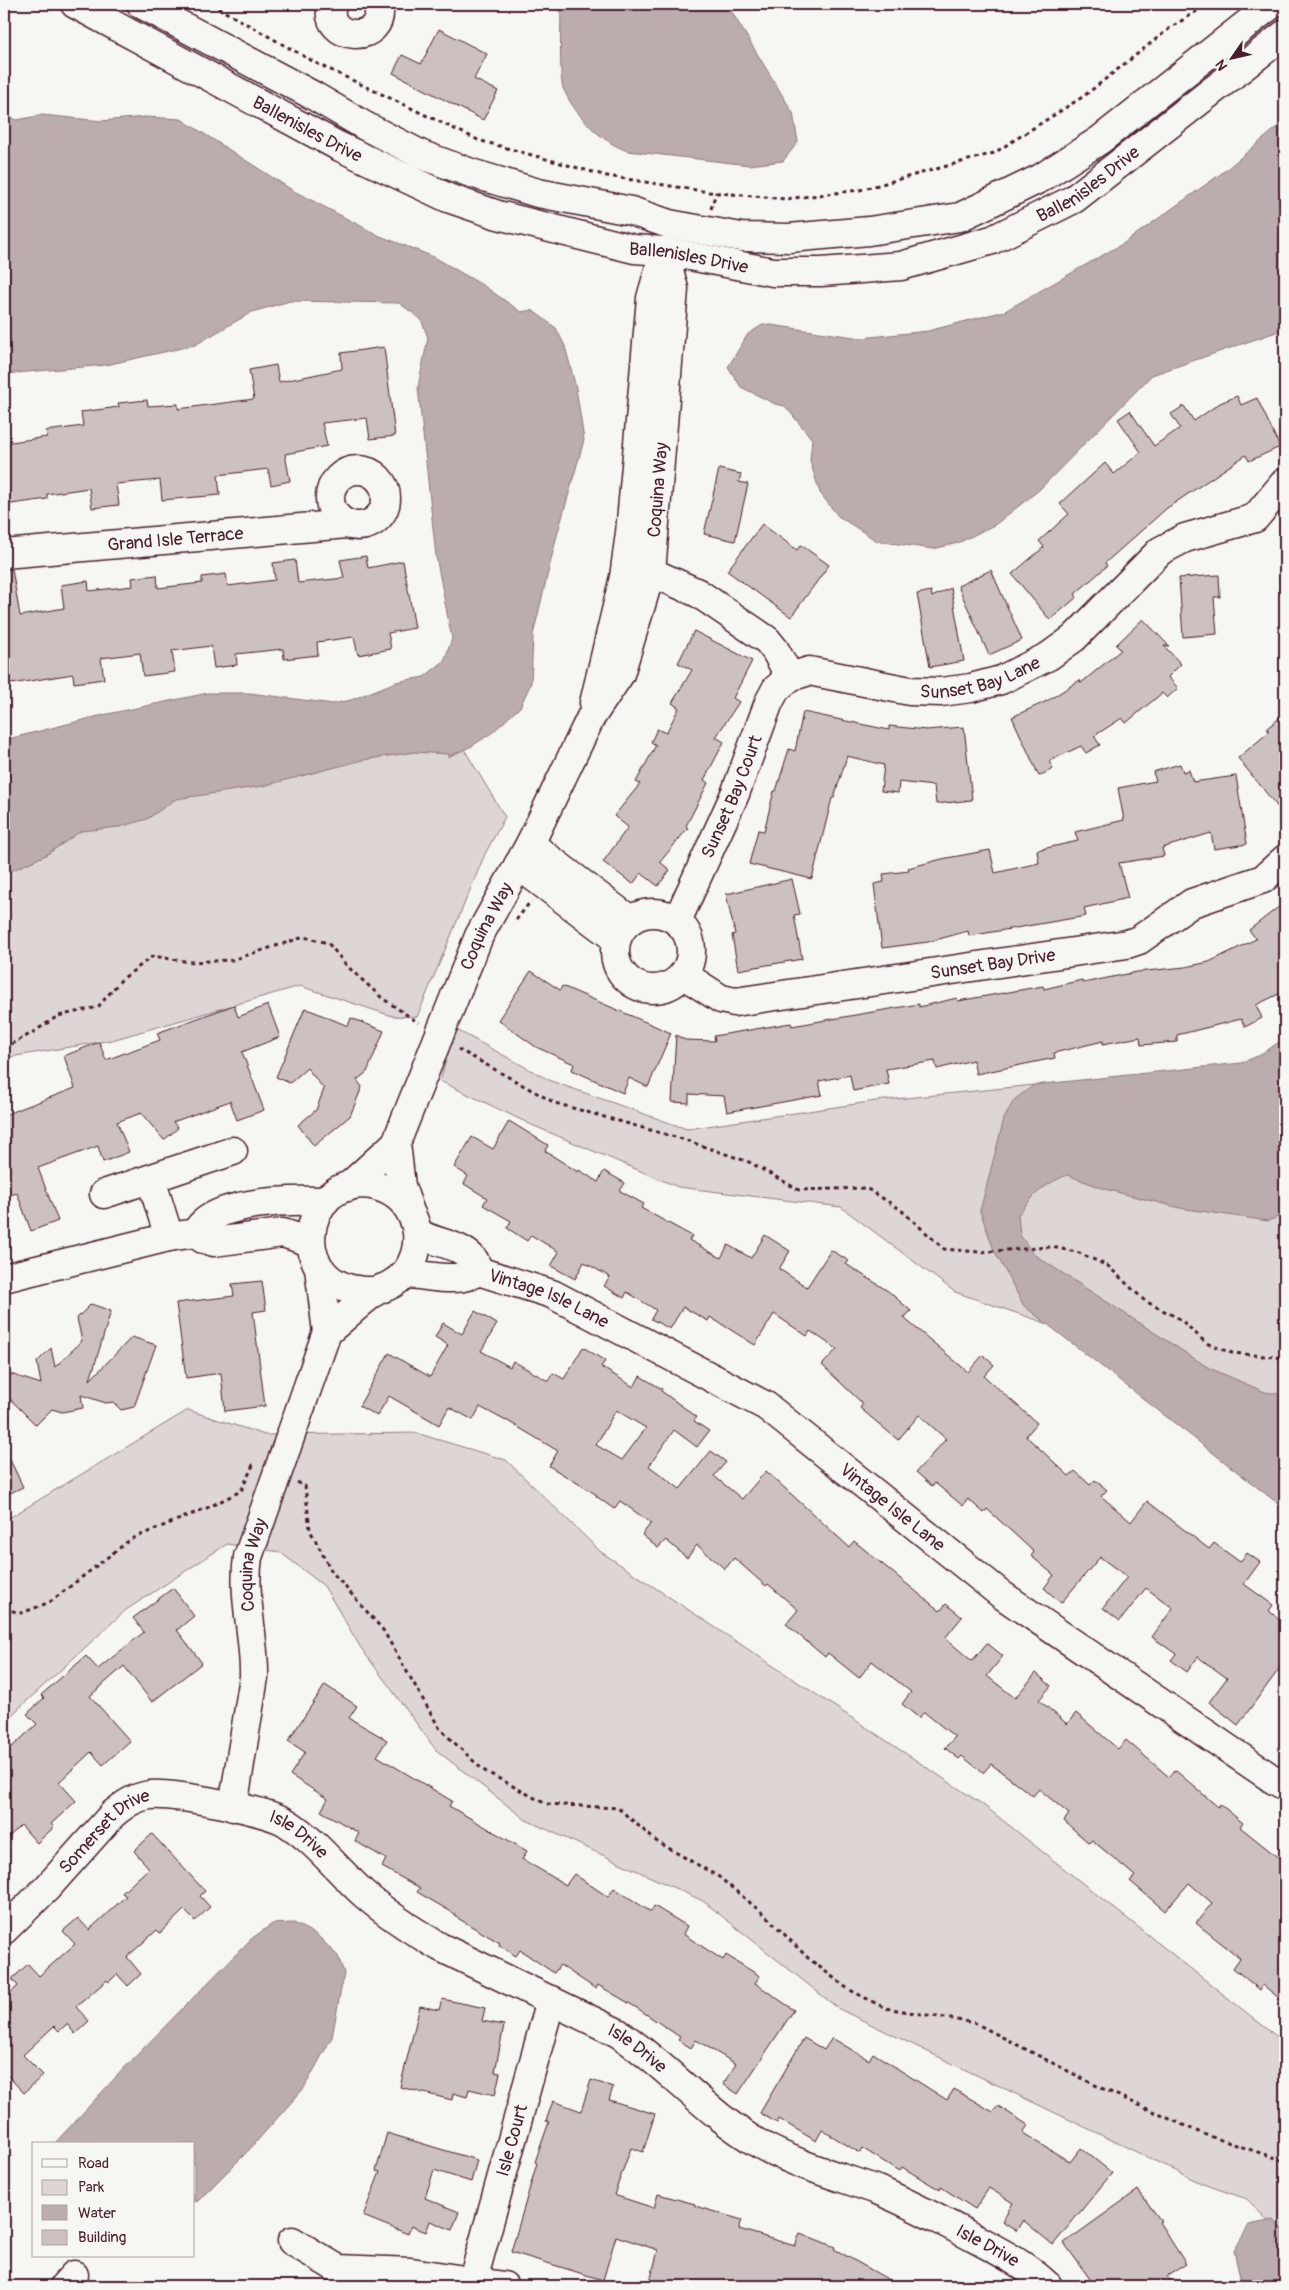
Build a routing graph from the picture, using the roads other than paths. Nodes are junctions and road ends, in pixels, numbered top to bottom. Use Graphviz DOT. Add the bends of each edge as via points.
graph roads {
  1 [pos="75,4"];
  2 [pos="141,4"];
  3 [pos="332,4"];
  4 [pos="378,4"];
  5 [pos="1272,4"];
  6 [pos="1285,34"];
  7 [pos="669,224"];
  8 [pos="664,252"];
  9 [pos="1285,482"];
  10 [pos="347,524"];
  11 [pos="4,554"];
  12 [pos="651,572"];
  13 [pos="790,677"];
  14 [pos="591,717"];
  15 [pos="524,854"];
  16 [pos="1285,859"];
  17 [pos="677,921"];
  18 [pos="623,930"];
  19 [pos="684,975"];
  20 [pos="396,1143"];
  21 [pos="233,1151"];
  22 [pos="150,1179"];
  23 [pos="348,1187"];
  24 [pos="104,1194"];
  25 [pos="325,1201"];
  26 [pos="227,1212"];
  27 [pos="413,1221"];
  28 [pos="196,1233"];
  29 [pos="169,1237"];
  30 [pos="234,1238"];
  31 [pos="310,1242"];
  32 [pos="319,1268"];
  33 [pos="478,1271"];
  34 [pos="404,1274"];
  35 [pos="4,1278"];
  36 [pos="375,1291"];
  37 [pos="327,1332"];
  38 [pos="1285,1786"];
  39 [pos="233,1807"];
  40 [pos="4,1930"];
  41 [pos="551,2000"];
  42 [pos="292,2241"];
  43 [pos="473,2280"];
  44 [pos="504,2286"];
  45 [pos="1048,2286"];
  1 -- 8 [label="street, Ballenisles Drive" via="338,146 448,198 498,215 634,250"];
  2 -- 7 [label="street, Ballenisles Drive" via="422,155 538,192 632,211"];
  3 -- 4 [label="street" via="336,25 348,35 360,35 378,21"];
  5 -- 7 [label="street, Ballenisles Drive" via="1100,140 1041,178 960,217 869,231 789,238 741,237"];
  6 -- 8 [label="street, Ballenisles Drive" via="1074,199 992,240 901,266 821,272 773,272"];
  7 -- 8 [label="street, Coquina Way"];
  8 -- 12 [label="street, Coquina Way" via="674,289"];
  8 -- 14 [label="street, Coquina Way" via="651,298 624,577"];
  9 -- 13 [label="street, Sunset Bay Lane" via="1255,518 1185,538 1160,551 1074,638 1043,660 1001,680 940,692 894,689 823,672 810,671"];
  10 -- 11 [label="street, Grand Isle Terrace"];
  12 -- 13 [label="street" via="698,593 767,640"];
  12 -- 14 [label="street, Coquina Way" via="620,674"];
  13 -- 17 [label="street, Sunset Bay Court" via="776,689 769,702 736,794"];
  14 -- 15 [label="street, Coquina Way"];
  15 -- 18 [label="street"];
  15 -- 20 [label="street, Coquina Way" via="479,936"];
  16 -- 19 [label="street, Sunset Bay Drive" via="1263,879 1192,903 1139,940 1126,944 735,1002 721,999"];
  17 -- 18 [label="street" via="654,912 642,914"];
  17 -- 19 [label="street" via="686,930 691,943 692,956"];
  18 -- 19 [label="street" via="614,952 616,964 632,984 656,990 669,987"];
  20 -- 23 [label="street, Coquina Way"];
  20 -- 27 [label="street, Coquina Way" via="401,1186"];
  21 -- 22 [label="street"];
  22 -- 24 [label="street"];
  22 -- 29 [label="street"];
  23 -- 25 [label="street"];
  23 -- 27 [label="street" via="365,1184 382,1187 397,1196"];
  25 -- 26 [label="street" via="291,1200"];
  25 -- 31 [label="street" via="316,1213"];
  26 -- 28 [label="street" via="206,1219"];
  26 -- 30 [label="street"];
  27 -- 33 [label="street, Vintage Isle Lane" via="436,1242 456,1248 474,1260"];
  27 -- 34 [label="street" via="417,1248"];
  28 -- 29 [label="street"];
  28 -- 30 [label="street" via="214,1242"];
  29 -- 35 [label="street"];
  30 -- 31 [label="street" via="283,1233"];
  31 -- 32 [label="street"];
  32 -- 36 [label="street" via="344,1288 359,1292"];
  32 -- 37 [label="street, Coquina Way"];
  33 -- 34 [label="street, Vintage Isle Lane" via="471,1276 454,1279"];
  33 -- 38 [label="street, Vintage Isle Lane" via="552,1294 766,1406 1002,1595"];
  34 -- 36 [label="street" via="391,1285"];
  36 -- 37 [label="street"];
  37 -- 39 [label="street, Coquina Way" via="248,1556 245,1572 254,1677"];
  39 -- 40 [label="street, Somerset Drive" via="152,1795 125,1804"];
  39 -- 41 [label="street, Isle Drive" via="261,1811 288,1823 365,1895 413,1932"];
  41 -- 43 [label="street, Isle Court"];
  41 -- 45 [label="street, Isle Drive" via="618,2033 644,2050 760,2145 791,2160 908,2203 1012,2258"];
  42 -- 43 [label="street" via="338,2269 411,2272"];
  43 -- 44 [label="street"];
}
